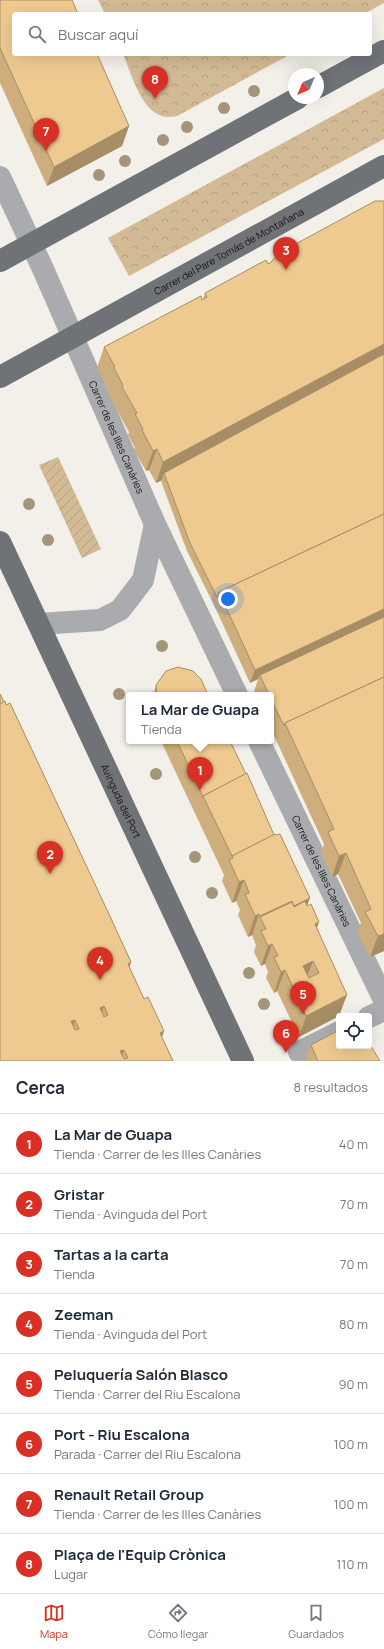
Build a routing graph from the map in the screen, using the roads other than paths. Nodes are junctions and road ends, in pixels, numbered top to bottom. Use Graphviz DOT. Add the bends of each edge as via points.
graph roads {
  1 [pos="384,51"];
  2 [pos="324,84"];
  3 [pos="288,103"];
  4 [pos="384,166"];
  5 [pos="0,177"];
  6 [pos="31,244"];
  7 [pos="0,262"];
  8 [pos="72,336"];
  9 [pos="0,376"];
  10 [pos="154,524"];
  11 [pos="0,542"];
  12 [pos="39,624"];
  13 [pos="236,692"];
  14 [pos="260,744"];
  15 [pos="384,1000"];
  16 [pos="384,1010"];
  17 [pos="372,1016"];
  18 [pos="336,1034"];
  19 [pos="299,1052"];
  20 [pos="243,1061"];
  1 -- 2 [label="main road"];
  3 -- 6 [label="main road"];
  4 -- 8 [label="main road, Carrer del Pare Tomás de Montañana"];
  5 -- 6 [label="street, Carrer de les Illes Canàries"];
  6 -- 7 [label="main road"];
  6 -- 8 [label="street, Carrer de les Illes Canàries"];
  8 -- 9 [label="main road, Carrer del Pare Tomás de Montañana"];
  8 -- 10 [label="street, Carrer de les Illes Canàries"];
  10 -- 12 [label="street" via="143,580 120,610 100,620"];
  10 -- 13 [label="street, Carrer de les Illes Canàries"];
  11 -- 12 [label="main road, Avinguda del Port"];
  12 -- 20 [label="main road, Avinguda del Port"];
  14 -- 15 [label="street, Carrer de les Illes Canàries"];
  16 -- 17 [label="street"];
  18 -- 19 [label="street"];
}
